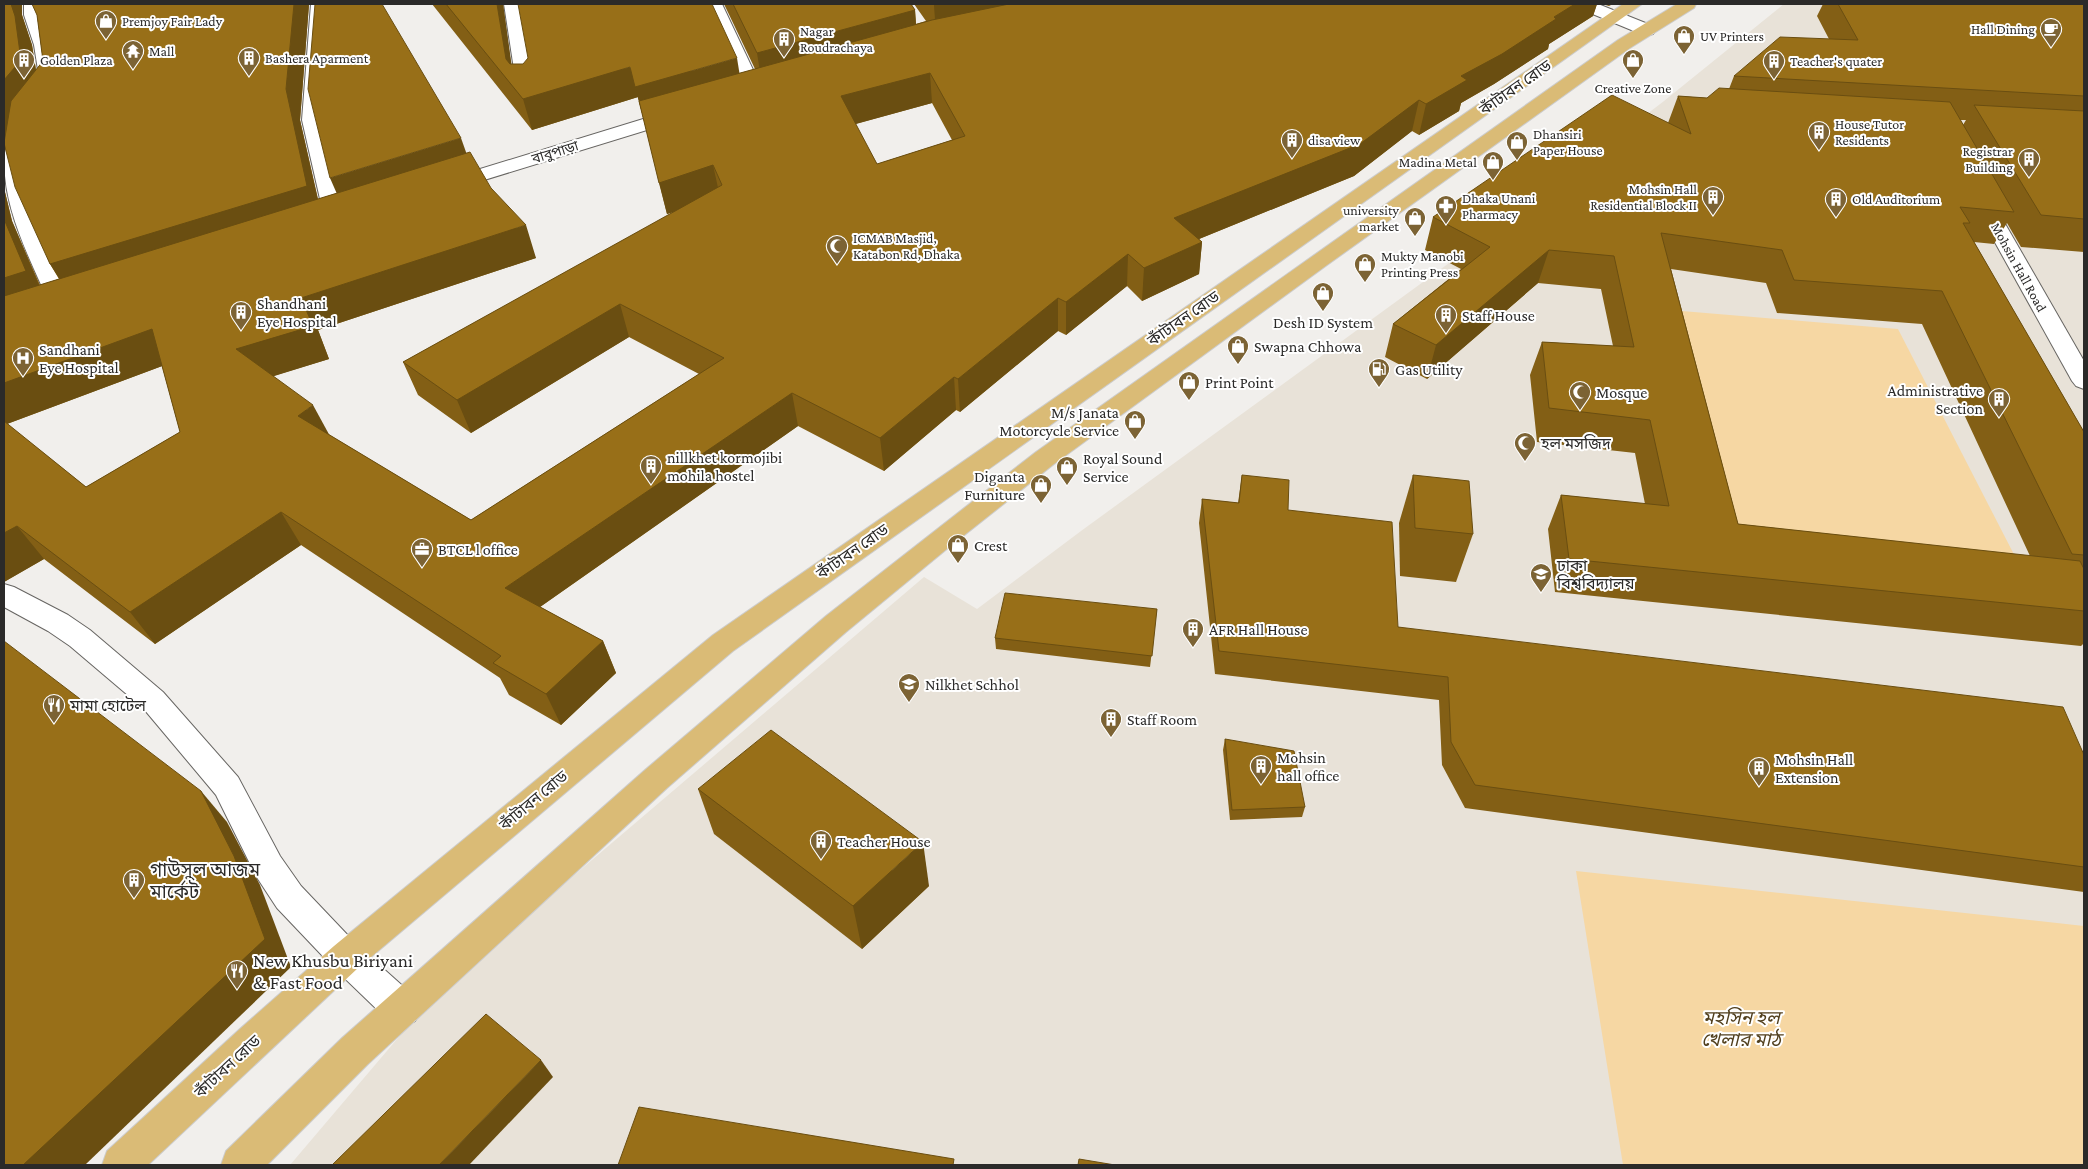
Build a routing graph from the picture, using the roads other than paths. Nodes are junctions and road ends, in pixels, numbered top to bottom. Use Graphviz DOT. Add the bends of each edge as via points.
graph roads {
  1 [pos="32,4"];
  2 [pos="319,4"];
  3 [pos="512,4"];
  4 [pos="714,4"];
  5 [pos="1584,4"];
  6 [pos="1688,4"];
  7 [pos="1624,10"];
  8 [pos="1647,30"];
  9 [pos="49,83"];
  10 [pos="526,89"];
  11 [pos="736,98"];
  12 [pos="698,109"];
  13 [pos="25,122"];
  14 [pos="1974,186"];
  15 [pos="427,192"];
  16 [pos="335,221"];
  17 [pos="63,307"];
  18 [pos="2084,381"];
  19 [pos="1010,440"];
  20 [pos="1044,458"];
  21 [pos="4,594"];
  22 [pos="346,957"];
  23 [pos="402,1009"];
  24 [pos="121,1165"];
  25 [pos="240,1165"];
  1 -- 9 [label="street"];
  2 -- 16 [label="street" via="311,120"];
  3 -- 10 [label="street"];
  4 -- 11 [label="street" via="764,90"];
  5 -- 7 [label="street"];
  6 -- 8 [label="main road, কাঁটাবন রোড"];
  7 -- 8 [label="street"];
  7 -- 19 [label="main road, কাঁটাবন রোড"];
  8 -- 20 [label="main road, কাঁটাবন রোড" via="1318,260"];
  12 -- 15 [label="street, বাবুপাড়া"];
  13 -- 17 [label="street" via="19,130 12,176 24,220"];
  14 -- 18 [label="street, Mohsin Hall Road"];
  19 -- 20 [label="main road"];
  19 -- 22 [label="main road, কাঁটাবন রোড" via="723,642"];
  20 -- 23 [label="main road, কাঁটাবন রোড" via="829,630 656,779"];
  21 -- 22 [label="street" via="58,622 154,700 226,786 268,866 289,897"];
  22 -- 23 [label="street"];
  22 -- 24 [label="main road, কাঁটাবন রোড"];
  23 -- 25 [label="main road, কাঁটাবন রোড"];
}
